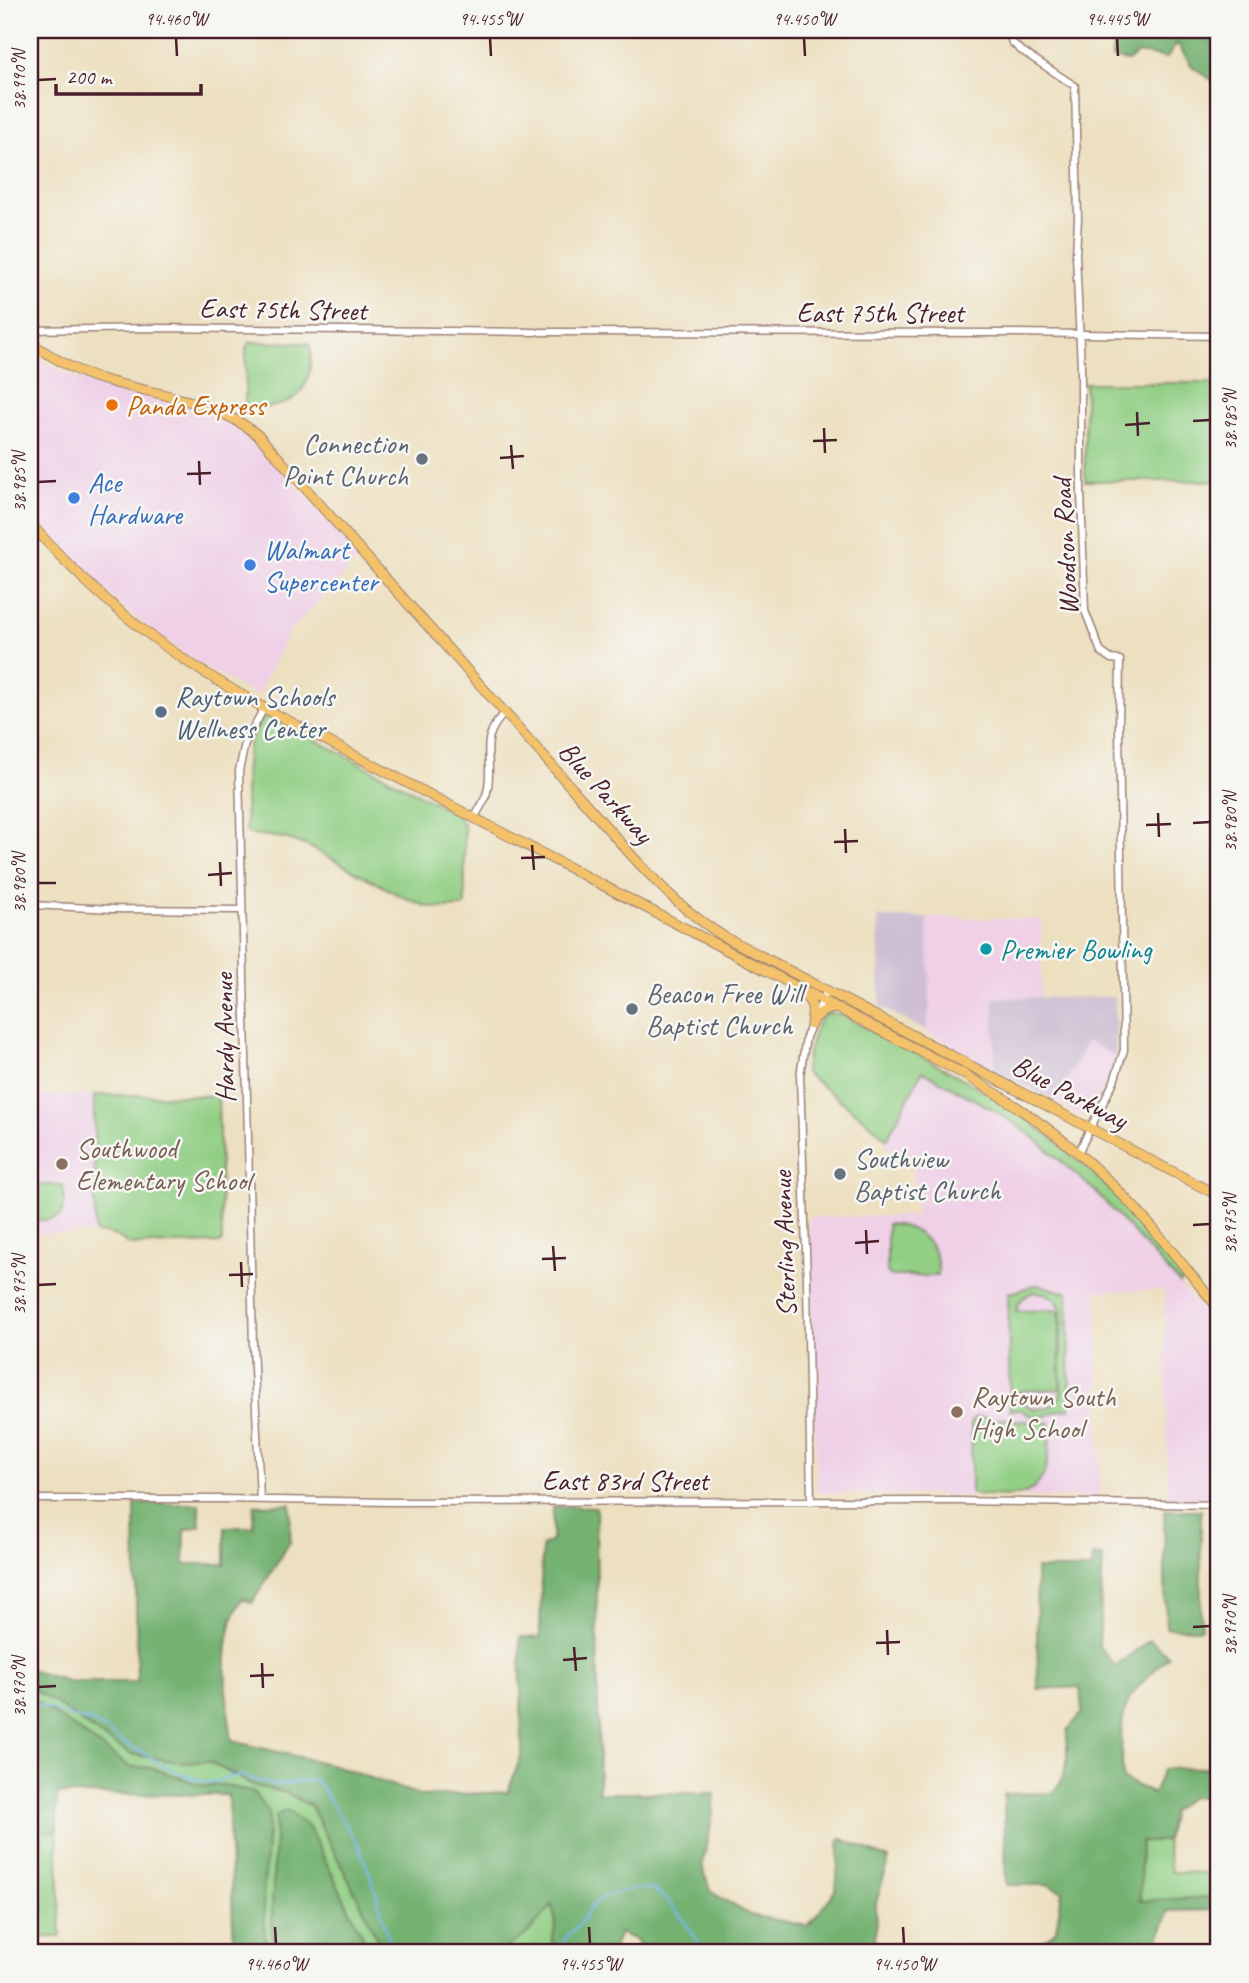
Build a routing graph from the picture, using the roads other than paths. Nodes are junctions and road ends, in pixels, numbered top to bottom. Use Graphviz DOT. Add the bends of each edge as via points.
graph roads {
  1 [pos="1006,30"];
  2 [pos="30,330"];
  3 [pos="1078,334"];
  4 [pos="1219,336"];
  5 [pos="30,342"];
  6 [pos="30,523"];
  7 [pos="264,708"];
  8 [pos="505,713"];
  9 [pos="474,818"];
  10 [pos="30,905"];
  11 [pos="242,910"];
  12 [pos="775,975"];
  13 [pos="825,995"];
  14 [pos="840,1009"];
  15 [pos="811,1025"];
  16 [pos="1090,1128"];
  17 [pos="1078,1153"];
  18 [pos="1219,1196"];
  19 [pos="1219,1309"];
  20 [pos="30,1499"];
  21 [pos="260,1499"];
  22 [pos="811,1502"];
  23 [pos="1219,1505"];
  1 -- 3 [label="street, Woodson Road" via="1019,49 1075,86"];
  2 -- 3 [label="street, East 75th Street"];
  3 -- 4 [label="street, East 75th Street"];
  3 -- 16 [label="street, Woodson Road" via="1085,611 1101,652 1120,660 1124,1050"];
  5 -- 8 [label="highway, Blue Parkway" via="89,375 204,405 246,425"];
  6 -- 7 [label="highway, Blue Parkway" via="127,617"];
  7 -- 9 [label="highway, Blue Parkway"];
  7 -- 11 [label="street, Hardy Avenue" via="245,743 239,771"];
  8 -- 9 [label="street" via="489,736 489,785"];
  8 -- 13 [label="highway, Blue Parkway" via="678,904 723,936"];
  9 -- 12 [label="highway, Blue Parkway"];
  10 -- 11 [label="street"];
  11 -- 21 [label="street, Hardy Avenue"];
  12 -- 13 [label="highway, Blue Parkway"];
  12 -- 15 [label="highway" via="810,1002"];
  13 -- 14 [label="highway, Blue Parkway"];
  13 -- 15 [label="street, Sterling Avenue"];
  13 -- 16 [label="highway, Blue Parkway"];
  14 -- 15 [label="highway" via="824,1010"];
  14 -- 17 [label="highway, Blue Parkway" via="986,1087"];
  15 -- 22 [label="street, Sterling Avenue" via="800,1080"];
  16 -- 17 [label="street, Woodson Road"];
  16 -- 18 [label="highway, Blue Parkway"];
  17 -- 19 [label="highway, Blue Parkway" via="1132,1205"];
  20 -- 21 [label="street, East 83rd Street"];
  21 -- 22 [label="street, East 83rd Street"];
  22 -- 23 [label="street, East 83rd Street"];
}
